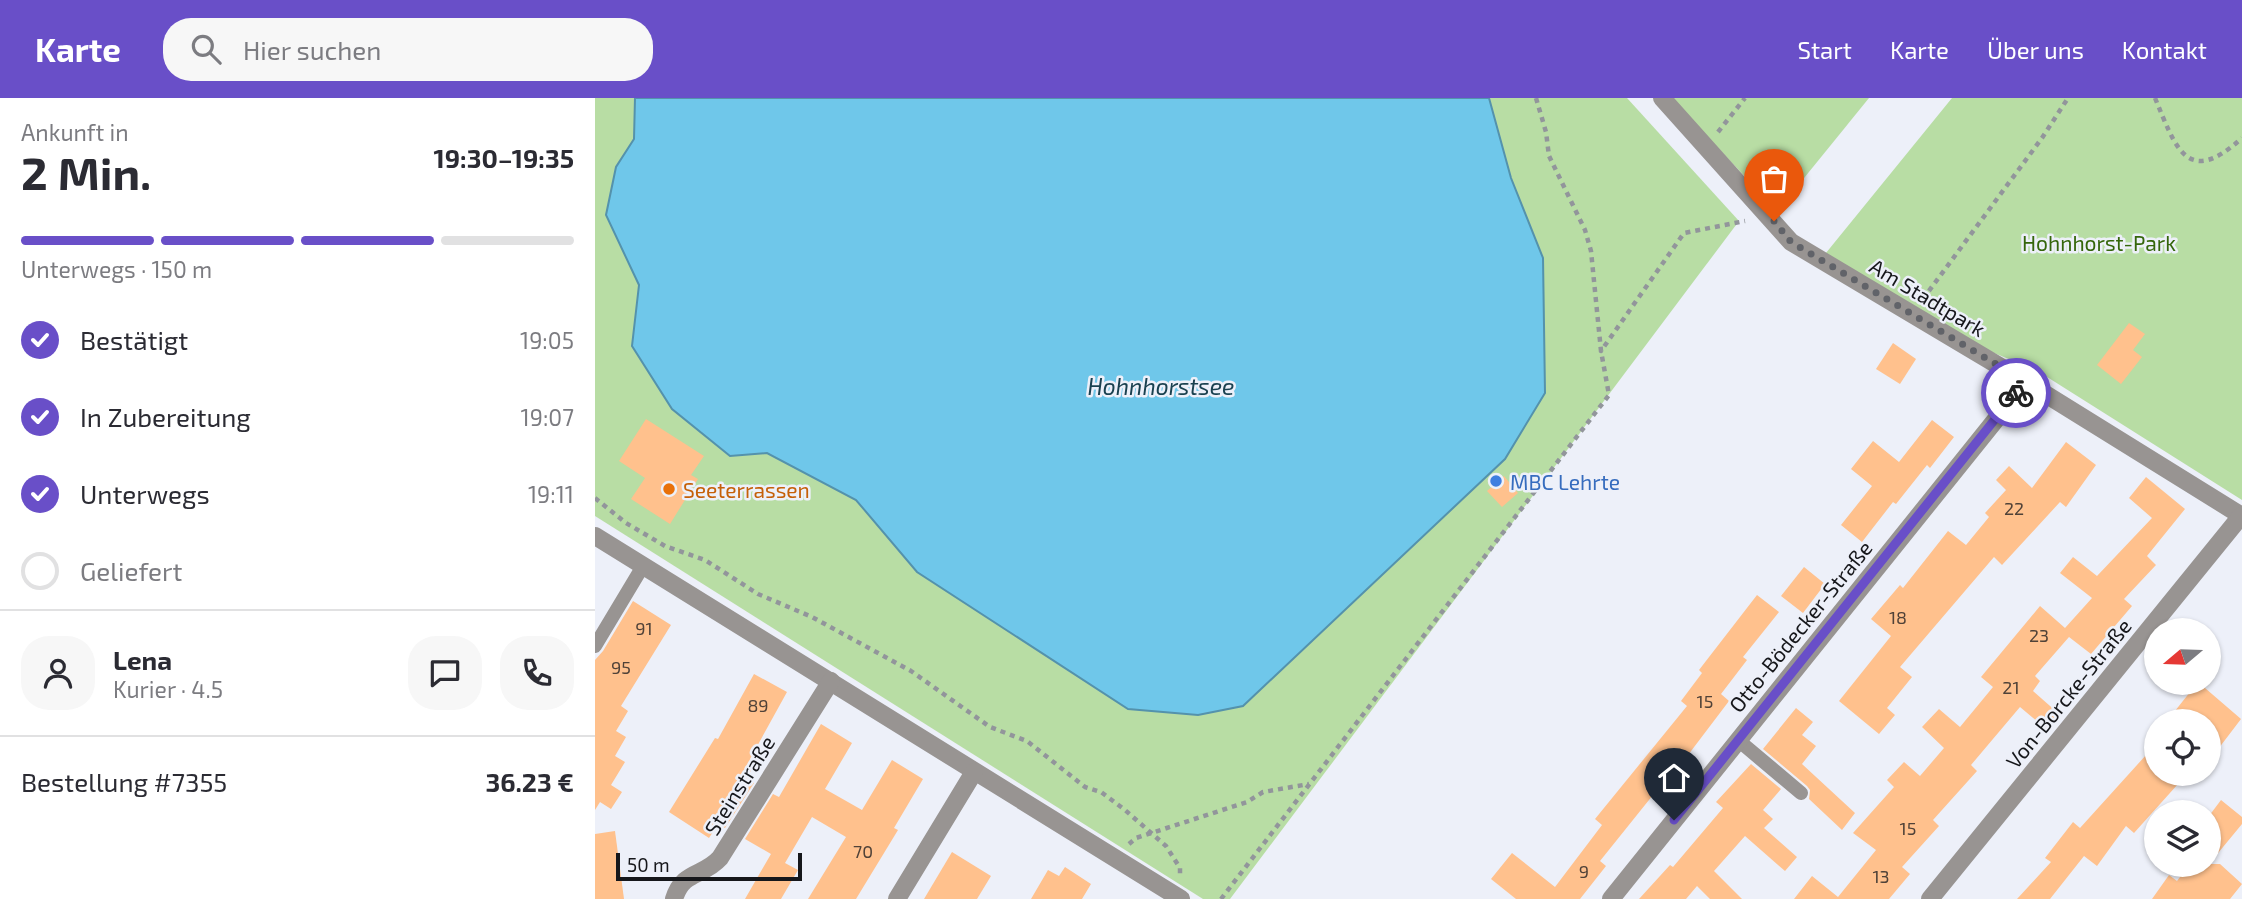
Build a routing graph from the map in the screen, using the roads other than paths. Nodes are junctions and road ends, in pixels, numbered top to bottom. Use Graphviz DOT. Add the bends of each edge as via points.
graph roads {
  1 [pos="1662,98"];
  2 [pos="2026,382"];
  3 [pos="2241,516"];
  4 [pos="595,536"];
  5 [pos="643,566"];
  6 [pos="595,646"];
  7 [pos="831,681"];
  8 [pos="1738,740"];
  9 [pos="974,772"];
  10 [pos="1801,793"];
  11 [pos="1179,898"];
  12 [pos="674,899"];
  13 [pos="897,899"];
  14 [pos="1611,899"];
  15 [pos="1930,899"];
  1 -- 2 [label="street, Am Stadtpark" via="1791,242"];
  2 -- 3 [label="street, Am Stadtpark"];
  2 -- 8 [label="street, Otto-Bödecker-Straße"];
  3 -- 15 [label="street, Von-Borcke-Straße"];
  4 -- 5 [label="street"];
  5 -- 6 [label="lane"];
  5 -- 7 [label="street"];
  7 -- 9 [label="street"];
  7 -- 12 [label="street, Steinstraße" via="720,858 712,867 686,878"];
  8 -- 10 [label="lane"];
  8 -- 14 [label="street, Otto-Bödecker-Straße"];
  9 -- 11 [label="street"];
  9 -- 13 [label="street"];
}
